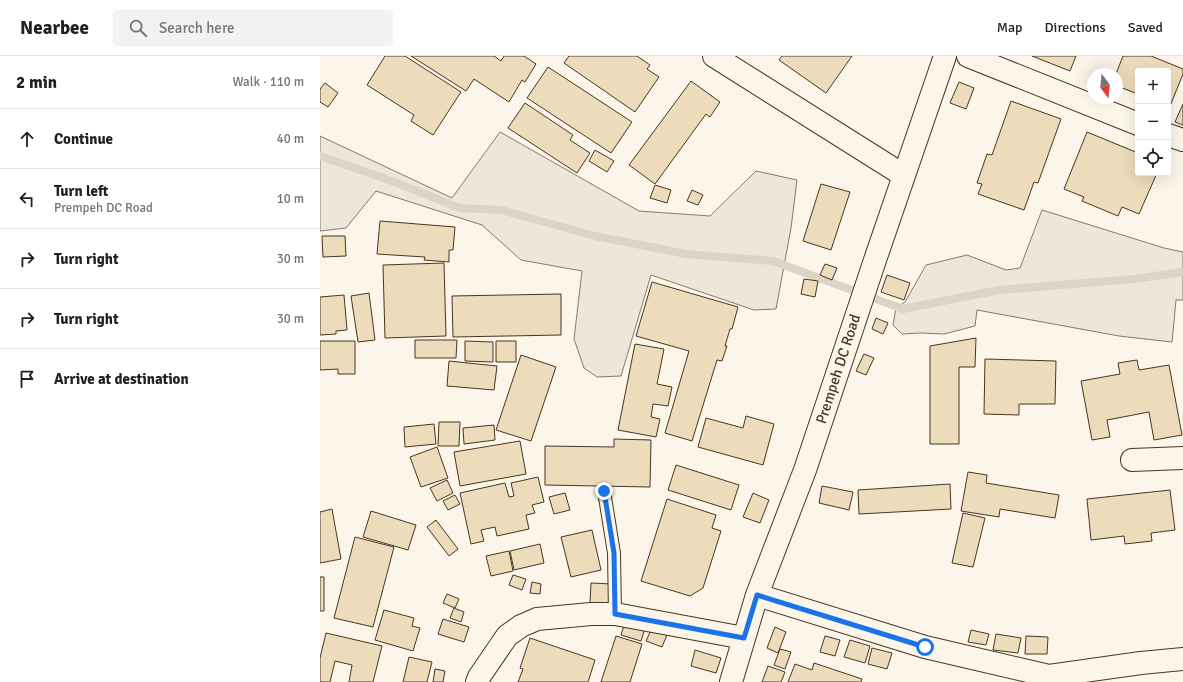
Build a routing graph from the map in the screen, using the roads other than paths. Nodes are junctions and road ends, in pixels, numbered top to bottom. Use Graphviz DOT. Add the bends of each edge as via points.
graph roads {
  1 [pos="714,56"];
  2 [pos="945,56"];
  3 [pos="968,56"];
  4 [pos="1135,123"];
  5 [pos="1171,136"];
  6 [pos="1183,140"];
  7 [pos="903,175"];
  8 [pos="1183,458"];
  9 [pos="1132,460"];
  10 [pos="604,491"];
  11 [pos="757,595"];
  12 [pos="615,614"];
  13 [pos="744,638"];
  14 [pos="1183,659"];
  15 [pos="1049,679"];
  16 [pos="477,682"];
  17 [pos="731,682"];
  1 -- 7 [label="street"];
  2 -- 7 [label="street, Prempeh DC Road"];
  3 -- 4 [label="street"];
  5 -- 6 [label="street"];
  7 -- 11 [label="street, Prempeh DC Road" via="805,470"];
  8 -- 9 [label="street"];
  10 -- 12 [label="lane" via="614,553"];
  11 -- 13 [label="street, Prempeh DC Road"];
  11 -- 15 [label="street" via="925,647"];
  12 -- 13 [label="street"];
  12 -- 16 [label="street" via="537,619 521,626 507,636"];
  13 -- 17 [label="street, Prempeh DC Road"];
  14 -- 15 [label="street" via="1141,663"];
}
